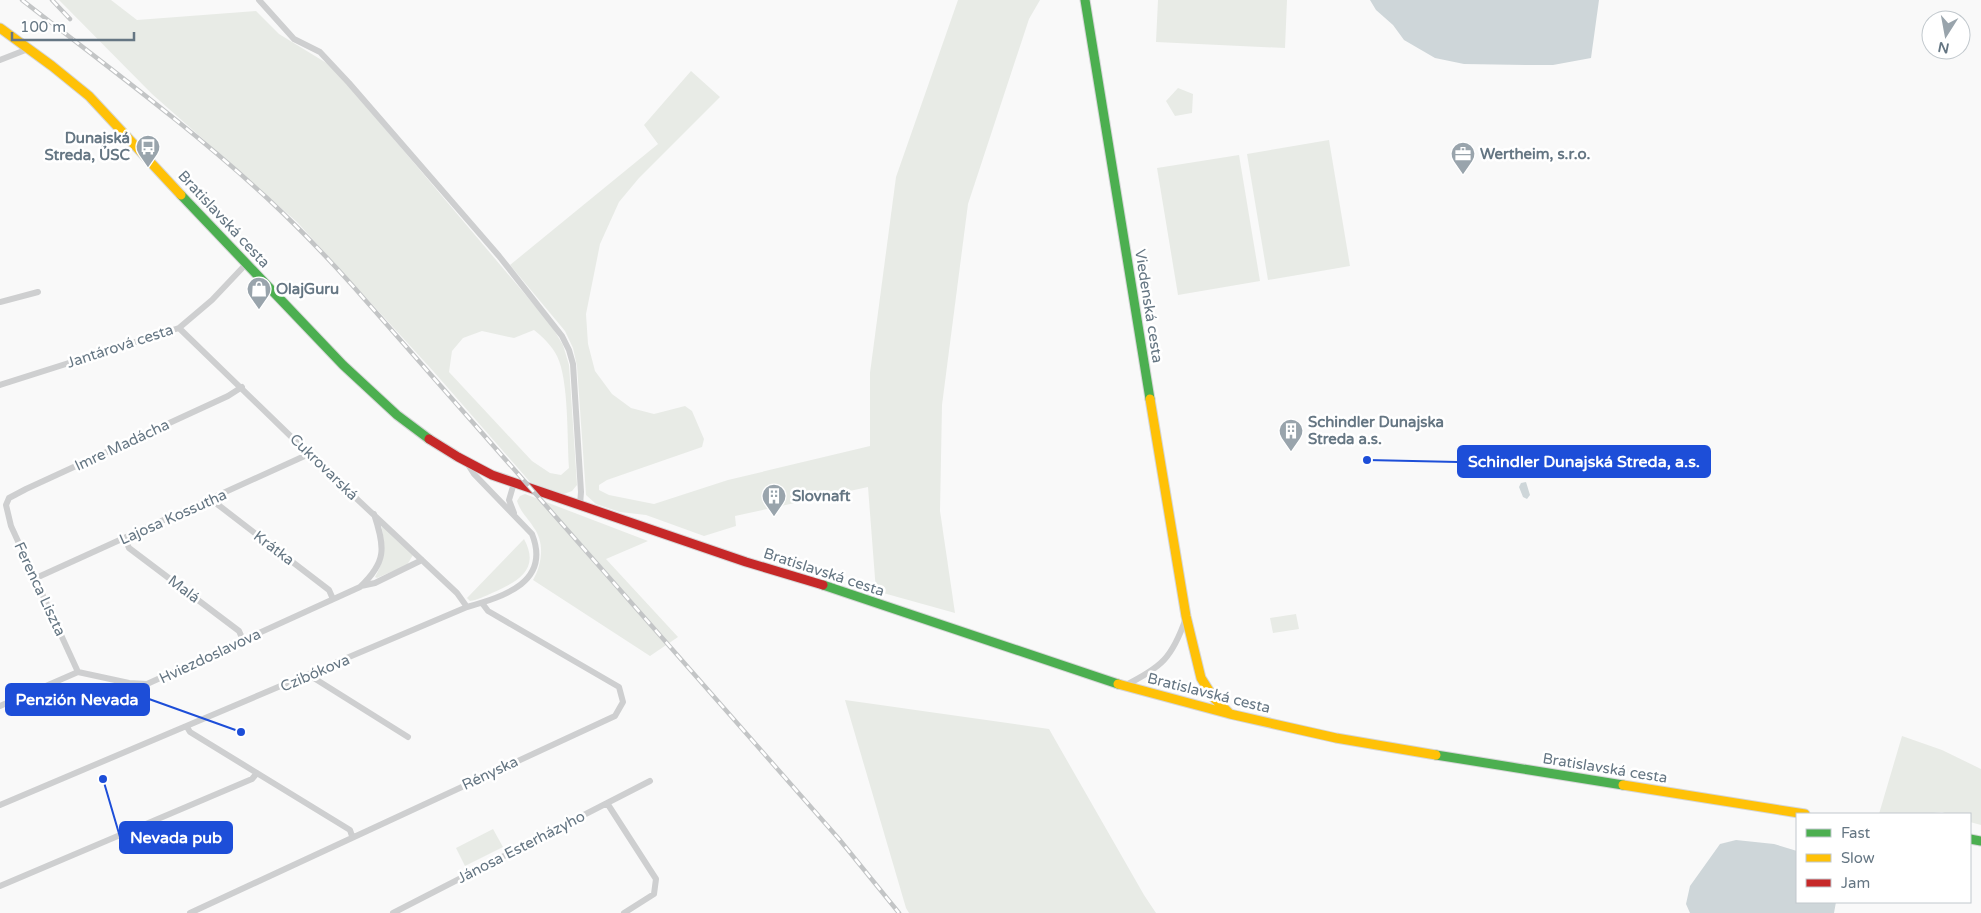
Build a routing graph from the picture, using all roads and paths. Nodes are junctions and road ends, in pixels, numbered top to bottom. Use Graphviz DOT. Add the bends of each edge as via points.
graph roads {
  1 [pos="259,0"];
  2 [pos="1085,0"];
  3 [pos="0,28"];
  4 [pos="28,49"];
  5 [pos="0,60"];
  6 [pos="246,263"];
  7 [pos="38,292"];
  8 [pos="0,302"];
  9 [pos="179,328"];
  10 [pos="0,385"];
  11 [pos="242,387"];
  12 [pos="309,454"];
  13 [pos="467,463"];
  14 [pos="514,483"];
  15 [pos="214,498"];
  16 [pos="6,505"];
  17 [pos="580,506"];
  18 [pos="374,514"];
  19 [pos="515,514"];
  20 [pos="126,539"];
  21 [pos="422,560"];
  22 [pos="36,578"];
  23 [pos="360,586"];
  24 [pos="333,598"];
  25 [pos="482,603"];
  26 [pos="468,607"];
  27 [pos="1186,616"];
  28 [pos="243,640"];
  29 [pos="78,672"];
  30 [pos="309,675"];
  31 [pos="1124,686"];
  32 [pos="0,706"];
  33 [pos="1230,714"];
  34 [pos="186,727"];
  35 [pos="408,737"];
  36 [pos="257,773"];
  37 [pos="650,781"];
  38 [pos="607,802"];
  39 [pos="0,805"];
  40 [pos="1799,813"];
  41 [pos="352,836"];
  42 [pos="0,886"];
  43 [pos="190,913"];
  44 [pos="392,913"];
  45 [pos="624,913"];
  1 -- 17 [label="street" via="294,39 320,52 349,83 499,256 562,336 569,350 573,372"];
  2 -- 27 [label="street, Viedenská cesta"];
  3 -- 4 [label="street, Bratislavská cesta"];
  4 -- 5 [label="street"];
  4 -- 6 [label="street, Bratislavská cesta" via="100,106"];
  6 -- 9 [label="street, Jantárová cesta" via="212,300"];
  6 -- 13 [label="street, Bratislavská cesta" via="358,382 406,424"];
  7 -- 8 [label="street"];
  9 -- 10 [label="street, Jantárová cesta"];
  9 -- 11 [label="street, Cukrovarská"];
  11 -- 12 [label="street, Cukrovarská"];
  11 -- 16 [label="street, Imre Madácha" via="26,489 9,498"];
  12 -- 15 [label="street, Lajosa Kossutha"];
  12 -- 18 [label="street, Cukrovarská"];
  13 -- 14 [label="street, Bratislavská cesta"];
  13 -- 19 [label="street, Czibókova"];
  14 -- 17 [label="street, Bratislavská cesta"];
  14 -- 19 [label="street" via="509,500"];
  15 -- 20 [label="street, Lajosa Kossutha"];
  15 -- 24 [label="street, Krátka" via="217,504 329,590"];
  16 -- 22 [label="street, Ferenca Liszta" via="11,526"];
  17 -- 31 [label="street, Bratislavská cesta"];
  18 -- 21 [label="street, Cukrovarská"];
  18 -- 23 [label="street, Hviezdoslavova" via="380,530 381,553 373,575"];
  19 -- 25 [label="street, Czibókova" via="535,542 537,561 534,572 518,587"];
  20 -- 22 [label="street, Lajosa Kossutha"];
  20 -- 28 [label="street, Malá" via="129,548 239,631"];
  21 -- 23 [label="street, Hviezdoslavova" via="375,583"];
  21 -- 26 [label="street, Cukrovarská" via="457,592"];
  22 -- 29 [label="street, Ferenca Liszta"];
  23 -- 24 [label="street, Hviezdoslavova"];
  24 -- 28 [label="street, Hviezdoslavova"];
  25 -- 26 [label="street, Czibókova"];
  25 -- 41 [label="street, Rényska" via="488,611 619,687 623,702 615,716"];
  26 -- 30 [label="street, Czibókova"];
  27 -- 31 [label="street, Viedenská cesta" via="1177,642 1165,660"];
  27 -- 33 [label="street, Viedenská cesta" via="1201,678 1213,697"];
  28 -- 29 [label="street, Hviezdoslavova" via="148,684"];
  29 -- 32 [label="street"];
  30 -- 34 [label="street, Czibókova"];
  30 -- 35 [label="street"];
  31 -- 33 [label="street, Bratislavská cesta"];
  33 -- 40 [label="street, Bratislavská cesta" via="1404,750"];
  34 -- 36 [label="street"];
  34 -- 39 [label="street, Czibókova"];
  36 -- 41 [label="street" via="350,830"];
  36 -- 42 [label="street" via="252,779"];
  37 -- 38 [label="street, Jánosa Esterházyho"];
  38 -- 44 [label="street, Jánosa Esterházyho"];
  38 -- 45 [label="street" via="656,879 654,894"];
  41 -- 43 [label="street, Rényska"];
}
